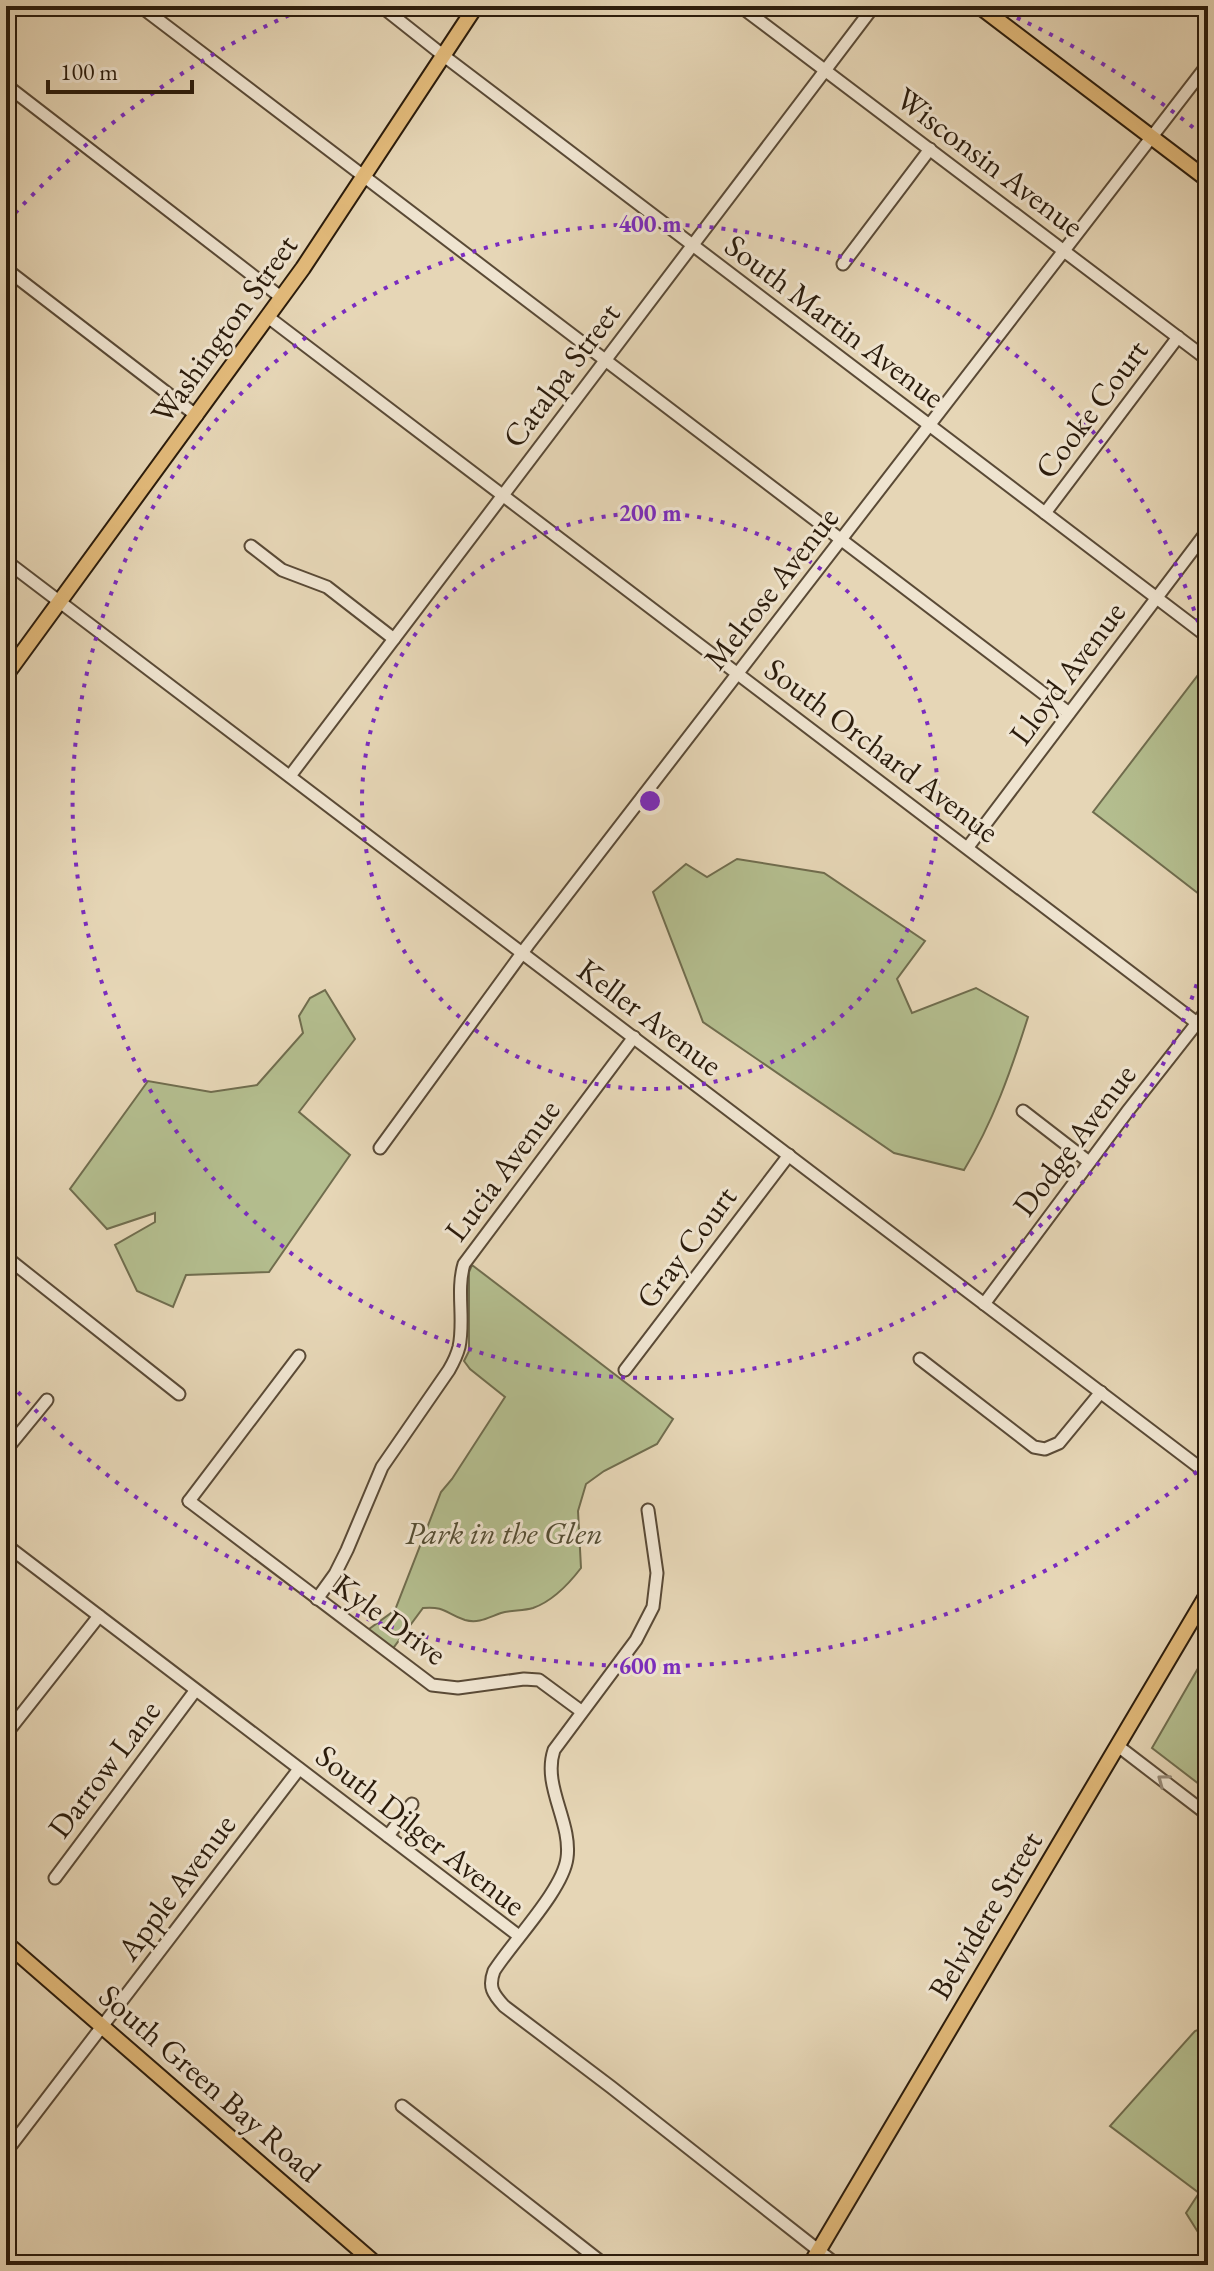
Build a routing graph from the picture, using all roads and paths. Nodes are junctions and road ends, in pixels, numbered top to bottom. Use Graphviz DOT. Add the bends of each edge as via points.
graph roads {
  1 [pos="381,6"];
  2 [pos="476,6"];
  3 [pos="740,6"];
  4 [pos="874,6"];
  5 [pos="979,6"];
  6 [pos="144,7"];
  7 [pos="444,56"];
  8 [pos="1208,64"];
  9 [pos="825,70"];
  10 [pos="6,85"];
  11 [pos="1152,138"];
  12 [pos="930,149"];
  13 [pos="365,177"];
  14 [pos="1208,180"];
  15 [pos="692,246"];
  16 [pos="1065,251"];
  17 [pos="843,264"];
  18 [pos="6,269"];
  19 [pos="282,298"];
  20 [pos="268,317"];
  21 [pos="1178,337"];
  22 [pos="605,360"];
  23 [pos="1208,360"];
  24 [pos="197,416"];
  25 [pos="930,426"];
  26 [pos="503,496"];
  27 [pos="1045,513"];
  28 [pos="1208,530"];
  29 [pos="842,540"];
  30 [pos="251,546"];
  31 [pos="6,561"];
  32 [pos="1157,598"];
  33 [pos="60,601"];
  34 [pos="1208,637"];
  35 [pos="394,639"];
  36 [pos="738,674"];
  37 [pos="6,675"];
  38 [pos="1069,713"];
  39 [pos="290,776"];
  40 [pos="968,847"];
  41 [pos="522,952"];
  42 [pos="1208,1009"];
  43 [pos="1197,1023"];
  44 [pos="634,1037"];
  45 [pos="1023,1111"];
  46 [pos="380,1148"];
  47 [pos="789,1155"];
  48 [pos="1089,1162"];
  49 [pos="6,1257"];
  50 [pos="984,1304"];
  51 [pos="299,1356"];
  52 [pos="920,1359"];
  53 [pos="625,1370"];
  54 [pos="1101,1392"];
  55 [pos="179,1394"];
  56 [pos="47,1400"];
  57 [pos="6,1450"];
  58 [pos="1208,1474"];
  59 [pos="648,1510"];
  60 [pos="6,1545"];
  61 [pos="1208,1593"];
  62 [pos="317,1599"];
  63 [pos="99,1616"];
  64 [pos="195,1691"];
  65 [pos="581,1711"];
  66 [pos="6,1734"];
  67 [pos="1118,1746"];
  68 [pos="299,1769"];
  69 [pos="412,1804"];
  70 [pos="1208,1815"];
  71 [pos="388,1836"];
  72 [pos="55,1878"];
  73 [pos="519,1936"];
  74 [pos="7,1947"];
  75 [pos="102,2026"];
  76 [pos="402,2106"];
  77 [pos="6,2152"];
  78 [pos="819,2251"];
  79 [pos="377,2265"];
  80 [pos="605,2265"];
  81 [pos="810,2265"];
  82 [pos="837,2265"];
  1 -- 7 [label="street, South Martin Avenue"];
  2 -- 7 [label="main road, Washington Street"];
  3 -- 9 [label="street, Wisconsin Avenue"];
  4 -- 9 [label="street, Catalpa Street"];
  5 -- 11 [label="main road"];
  6 -- 13 [label="street"];
  7 -- 13 [label="main road, Washington Street"];
  7 -- 15 [label="street, South Martin Avenue"];
  8 -- 11 [label="street, Melrose Avenue"];
  9 -- 12 [label="street, Wisconsin Avenue"];
  9 -- 15 [label="street, Catalpa Street"];
  10 -- 19 [label="street"];
  11 -- 14 [label="main road"];
  11 -- 16 [label="street, Melrose Avenue"];
  12 -- 16 [label="street, Wisconsin Avenue"];
  12 -- 17 [label="street"];
  13 -- 19 [label="main road, Washington Street"];
  13 -- 22 [label="street"];
  15 -- 22 [label="street, Catalpa Street"];
  15 -- 25 [label="street, South Martin Avenue"];
  16 -- 21 [label="street, Wisconsin Avenue"];
  16 -- 25 [label="street, Melrose Avenue"];
  18 -- 24 [label="street"];
  19 -- 20 [label="main road, Washington Street"];
  20 -- 24 [label="main road, Washington Street"];
  20 -- 26 [label="street, South Orchard Avenue"];
  21 -- 23 [label="street, Wisconsin Avenue"];
  21 -- 27 [label="street, Cooke Court"];
  22 -- 26 [label="street, Catalpa Street"];
  22 -- 29 [label="street"];
  24 -- 33 [label="main road, Washington Street"];
  25 -- 27 [label="street, South Martin Avenue"];
  25 -- 29 [label="street, Melrose Avenue"];
  26 -- 35 [label="street, Catalpa Street"];
  26 -- 36 [label="street, South Orchard Avenue"];
  27 -- 32 [label="street, South Martin Avenue"];
  28 -- 32 [label="street, Lloyd Avenue"];
  29 -- 36 [label="street, Melrose Avenue"];
  29 -- 38 [label="street"];
  30 -- 35 [label="street" via="282,570 327,587"];
  31 -- 33 [label="street, Keller Avenue"];
  32 -- 34 [label="street, South Martin Avenue"];
  32 -- 38 [label="street, Lloyd Avenue"];
  33 -- 37 [label="main road, Washington Street"];
  33 -- 39 [label="street, Keller Avenue"];
  35 -- 39 [label="street, Catalpa Street"];
  36 -- 40 [label="street, South Orchard Avenue"];
  36 -- 41 [label="street, Melrose Avenue"];
  38 -- 40 [label="street, Lloyd Avenue"];
  39 -- 41 [label="street, Keller Avenue"];
  40 -- 43 [label="street, South Orchard Avenue"];
  41 -- 44 [label="street, Keller Avenue"];
  41 -- 46 [label="street, Melrose Avenue"];
  42 -- 43 [label="street, Dodge Avenue"];
  43 -- 48 [label="street, Dodge Avenue"];
  44 -- 47 [label="street, Keller Avenue"];
  44 -- 62 [label="street, Lucia Avenue" via="464,1264 456,1356 382,1467 347,1550"];
  45 -- 48 [label="street"];
  47 -- 50 [label="street, Keller Avenue"];
  47 -- 53 [label="street, Gray Court"];
  48 -- 50 [label="street, Dodge Avenue"];
  49 -- 55 [label="street"];
  50 -- 54 [label="street, Keller Avenue"];
  51 -- 62 [label="street, Kyle Drive" via="184,1503"];
  52 -- 54 [label="street" via="1034,1447 1059,1443"];
  54 -- 58 [label="street, Keller Avenue"];
  56 -- 57 [label="street"];
  59 -- 65 [label="street" via="657,1573 653,1607 636,1640"];
  60 -- 63 [label="street, South Dilger Avenue"];
  61 -- 67 [label="main road, Belvidere Street"];
  62 -- 65 [label="street, Kyle Drive" via="432,1685 458,1688 539,1680"];
  63 -- 64 [label="street, South Dilger Avenue"];
  63 -- 66 [label="street"];
  64 -- 68 [label="street, South Dilger Avenue"];
  64 -- 72 [label="street, Darrow Lane"];
  65 -- 73 [label="street" via="551,1758 566,1831 565,1868"];
  70 -- 67 [label="street, one-way"];
  67 -- 78 [label="main road, Belvidere Street"];
  68 -- 71 [label="street, South Dilger Avenue"];
  68 -- 75 [label="street, Apple Avenue"];
  69 -- 71 [label="street"];
  71 -- 73 [label="street, South Dilger Avenue"];
  73 -- 78 [label="street, South Dilger Avenue" via="490,1981 504,2006"];
  74 -- 75 [label="main road, South Green Bay Road"];
  75 -- 77 [label="street, Apple Avenue"];
  75 -- 79 [label="main road, South Green Bay Road"];
  76 -- 80 [label="street"];
  78 -- 81 [label="main road, Belvidere Street"];
  78 -- 82 [label="street, South Dilger Avenue"];
}
